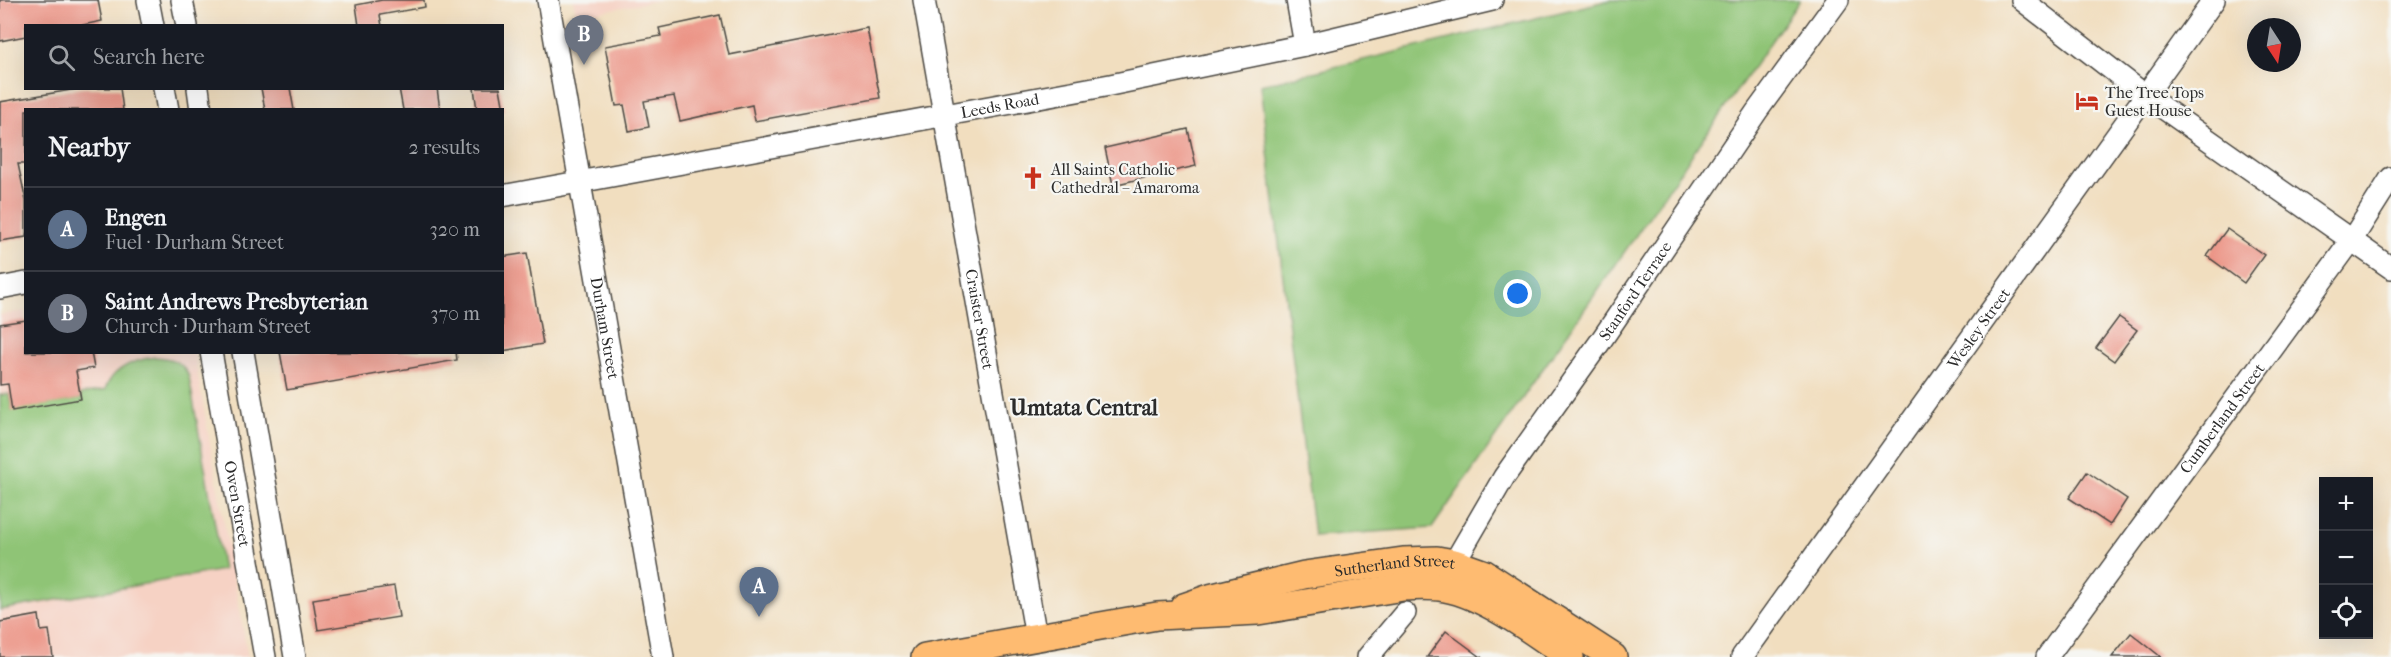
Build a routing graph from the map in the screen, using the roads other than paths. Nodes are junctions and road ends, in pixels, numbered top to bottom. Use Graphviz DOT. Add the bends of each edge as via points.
graph roads {
  1 [pos="148,0"];
  2 [pos="182,0"];
  3 [pos="548,0"];
  4 [pos="924,0"];
  5 [pos="1297,0"];
  6 [pos="1492,0"];
  7 [pos="1839,0"];
  8 [pos="2022,0"];
  9 [pos="2214,0"];
  10 [pos="153,24"];
  11 [pos="187,24"];
  12 [pos="1305,45"];
  13 [pos="164,90"];
  14 [pos="198,90"];
  15 [pos="2146,96"];
  16 [pos="168,108"];
  17 [pos="201,108"];
  18 [pos="944,116"];
  19 [pos="2391,178"];
  20 [pos="578,184"];
  21 [pos="504,196"];
  22 [pos="2351,241"];
  23 [pos="2391,268"];
  24 [pos="24,283"];
  25 [pos="0,288"];
  26 [pos="211,354"];
  27 [pos="243,354"];
  28 [pos="1454,562"];
  29 [pos="1445,588"];
  30 [pos="1405,613"];
  31 [pos="1157,616"];
  32 [pos="1036,637"];
  33 [pos="265,657"];
  34 [pos="295,657"];
  35 [pos="663,657"];
  36 [pos="925,657"];
  37 [pos="1368,657"];
  38 [pos="1570,657"];
  39 [pos="1613,657"];
  40 [pos="1742,657"];
  41 [pos="2047,657"];
  1 -- 10 [label="street"];
  2 -- 11 [label="street"];
  3 -- 20 [label="street, Durham Street"];
  4 -- 18 [label="street, Craister Street"];
  5 -- 12 [label="street"];
  6 -- 12 [label="street, Leeds Road"];
  7 -- 28 [label="street, Stanford Terrace" via="1757,111 1504,477"];
  8 -- 15 [label="street"];
  9 -- 15 [label="street, Wesley Street"];
  12 -- 18 [label="street, Leeds Road"];
  13 -- 16 [label="street"];
  14 -- 17 [label="street"];
  15 -- 22 [label="street"];
  15 -- 40 [label="street, Wesley Street"];
  18 -- 20 [label="street, Leeds Road"];
  18 -- 32 [label="street, Craister Street"];
  19 -- 22 [label="street, Cumberland Street"];
  20 -- 21 [label="street, Leeds Road"];
  20 -- 35 [label="street, Durham Street"];
  22 -- 23 [label="street"];
  22 -- 41 [label="street, Cumberland Street"];
  24 -- 25 [label="street"];
  26 -- 33 [label="street, Owen Street"];
  27 -- 34 [label="street, Owen Street"];
  28 -- 29 [label="street, Stanford Terrace"];
  28 -- 31 [label="main road, Sutherland Street" via="1403,561 1304,575 1213,597"];
  28 -- 39 [label="main road, Sutherland Street" via="1485,574"];
  29 -- 31 [label="main road, Sutherland Street" via="1403,587 1258,611"];
  29 -- 38 [label="main road, Sutherland Street" via="1496,609"];
  30 -- 37 [label="street"];
  31 -- 32 [label="main road, Sutherland Street"];
  32 -- 36 [label="main road, Sutherland Street"];
}
